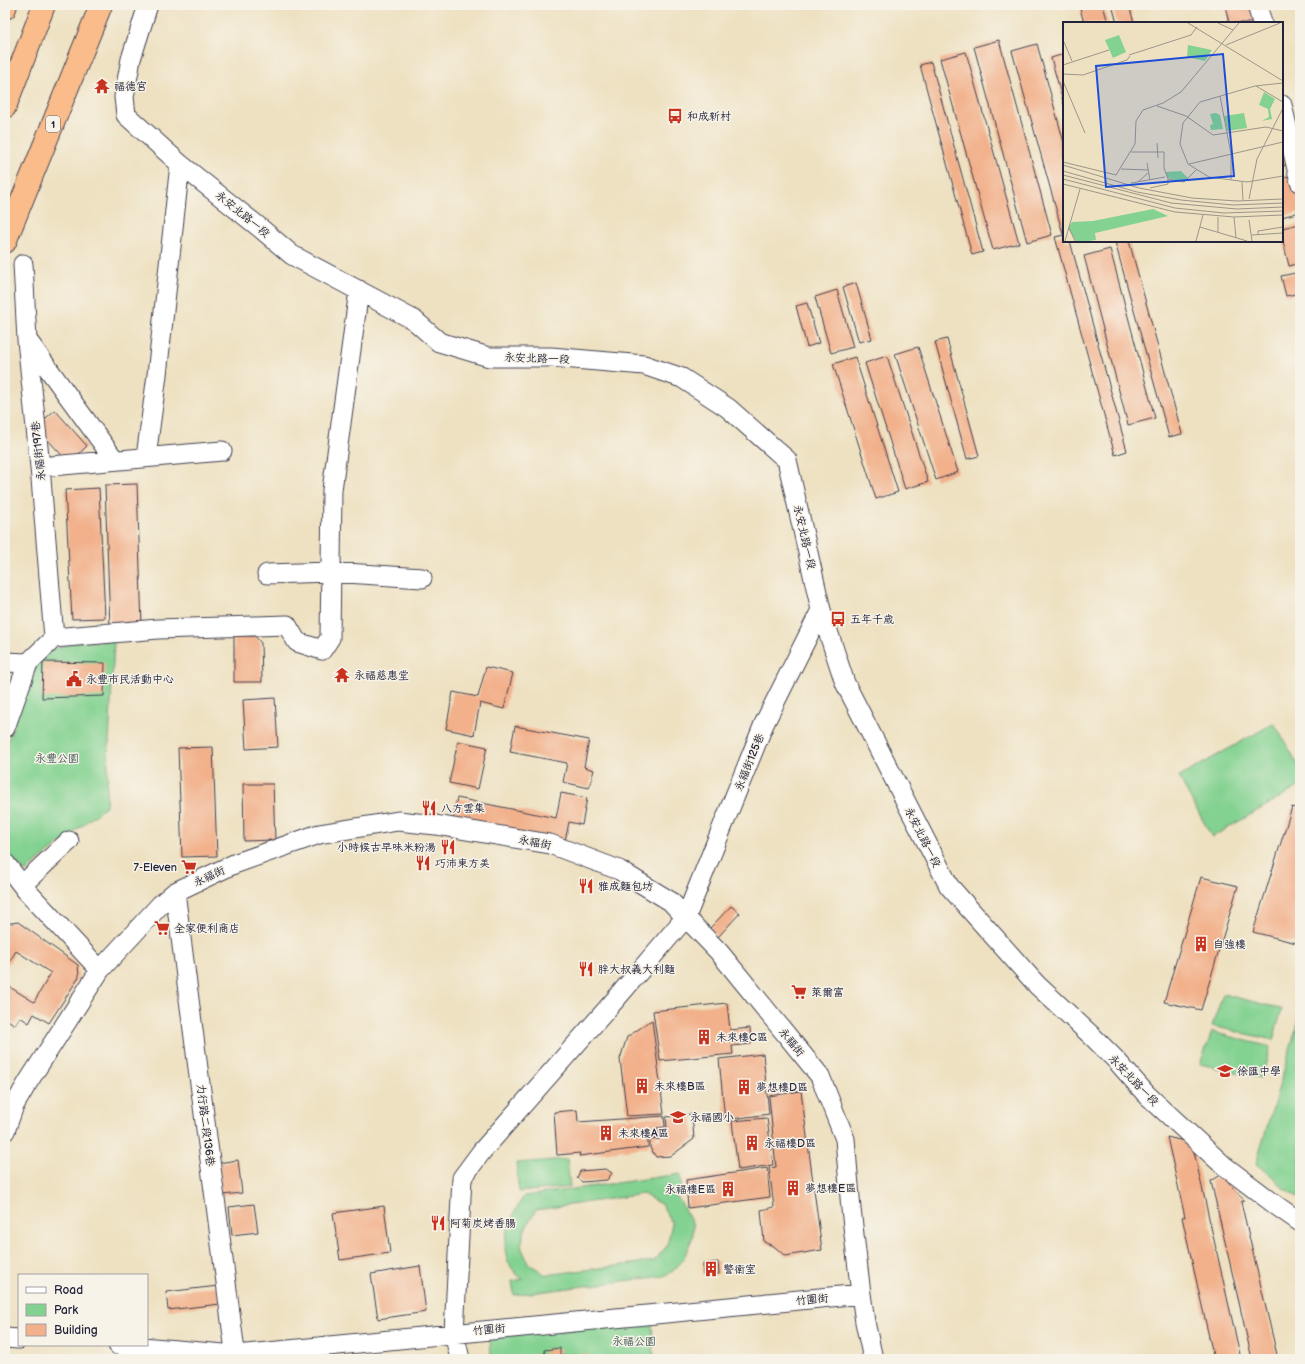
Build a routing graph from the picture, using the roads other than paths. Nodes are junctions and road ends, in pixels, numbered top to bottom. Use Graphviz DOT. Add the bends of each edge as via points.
graph roads {
  1 [pos="6,5"];
  2 [pos="44,5"];
  3 [pos="101,5"];
  4 [pos="148,5"];
  5 [pos="1257,5"];
  6 [pos="5,8"];
  7 [pos="1262,22"];
  8 [pos="5,107"];
  9 [pos="1283,109"];
  10 [pos="180,164"];
  11 [pos="1300,182"];
  12 [pos="5,242"];
  13 [pos="23,264"];
  14 [pos="359,290"];
  15 [pos="27,340"];
  16 [pos="222,451"];
  17 [pos="146,457"];
  18 [pos="114,459"];
  19 [pos="40,467"];
  20 [pos="331,572"];
  21 [pos="267,574"];
  22 [pos="422,578"];
  23 [pos="821,610"];
  24 [pos="54,638"];
  25 [pos="5,662"];
  26 [pos="28,663"];
  27 [pos="5,728"];
  28 [pos="69,841"];
  29 [pos="5,863"];
  30 [pos="22,885"];
  31 [pos="175,892"];
  32 [pos="686,917"];
  33 [pos="100,970"];
  34 [pos="5,1131"];
  35 [pos="1300,1222"];
  36 [pos="861,1294"];
  37 [pos="454,1333"];
  38 [pos="5,1338"];
  39 [pos="18,1338"];
  40 [pos="128,1346"];
  41 [pos="236,1357"];
  42 [pos="460,1359"];
  43 [pos="873,1359"];
  1 -- 6 [label="highway"];
  2 -- 8 [label="highway"];
  3 -- 12 [label="highway, 1"];
  4 -- 10 [label="street, 永安北路一段" via="131,59 124,97 126,115"];
  5 -- 7 [label="street"];
  9 -- 11 [label="street"];
  10 -- 14 [label="street, 永安北路一段" via="292,255"];
  10 -- 17 [label="street"];
  13 -- 15 [label="street, 永福街197巷"];
  14 -- 20 [label="street" via="332,490"];
  14 -- 23 [label="street, 永安北路一段" via="414,320 440,342 489,356 644,365 682,378 728,408 787,460"];
  15 -- 18 [label="street"];
  15 -- 19 [label="street, 永福街197巷"];
  16 -- 17 [label="street"];
  17 -- 18 [label="street"];
  18 -- 19 [label="street"];
  19 -- 24 [label="street, 永福街197巷"];
  20 -- 21 [label="street"];
  20 -- 22 [label="street"];
  20 -- 24 [label="street" via="330,638 322,650 297,642 287,624 158,629"];
  23 -- 32 [label="street, 永福街125巷" via="764,724"];
  23 -- 35 [label="street, 永安北路一段" via="845,683 949,886 1037,985 1093,1038 1146,1094 1223,1165"];
  24 -- 26 [label="street"];
  25 -- 26 [label="street"];
  26 -- 27 [label="street"];
  28 -- 30 [label="street"];
  29 -- 30 [label="street"];
  30 -- 33 [label="street"];
  31 -- 32 [label="street, 永福街" via="234,864 319,834 398,821 550,844 619,870 670,901"];
  31 -- 33 [label="street, 永福街"];
  31 -- 41 [label="street, 力行路二段136巷"];
  32 -- 36 [label="street, 永福街" via="719,952 820,1076 845,1139"];
  32 -- 37 [label="street, 永福街125巷" via="482,1151 462,1178"];
  33 -- 34 [label="street, 永福街" via="28,1082 14,1106"];
  36 -- 37 [label="street, 竹圍街"];
  36 -- 43 [label="street, 永福街"];
  37 -- 41 [label="street, 竹圍街"];
  37 -- 42 [label="street, 永福街125巷"];
  38 -- 39 [label="street"];
  40 -- 41 [label="street, 竹圍街"];
}
